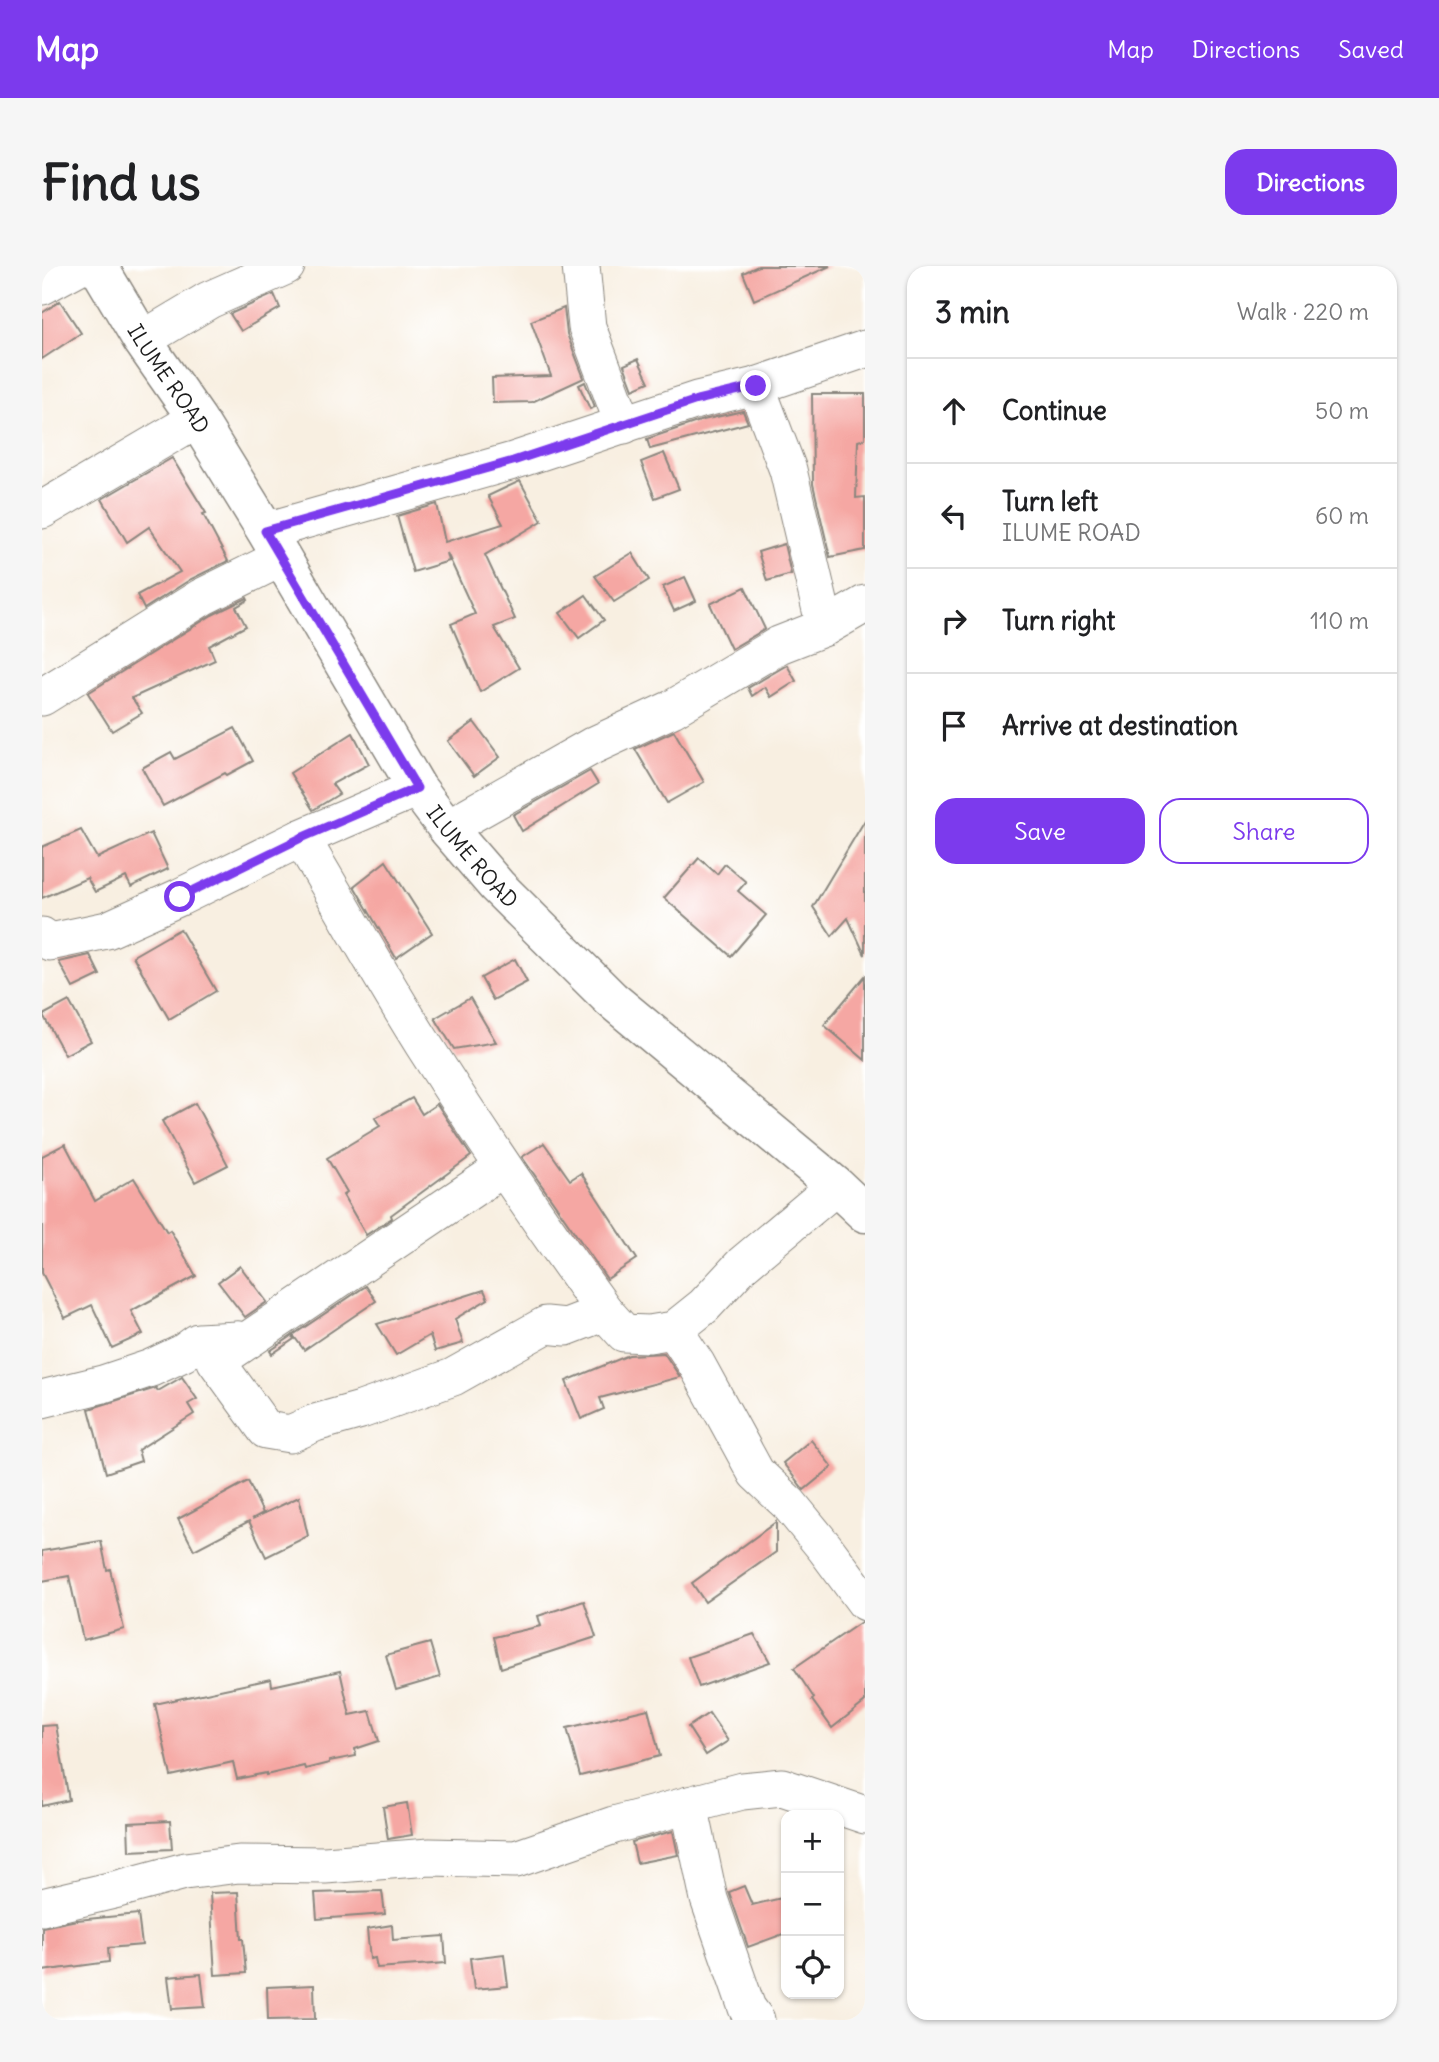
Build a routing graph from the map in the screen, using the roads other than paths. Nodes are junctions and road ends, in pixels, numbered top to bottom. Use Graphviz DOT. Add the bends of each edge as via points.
graph roads {
  1 [pos="79,266"];
  2 [pos="97,266"];
  3 [pos="286,266"];
  4 [pos="581,266"];
  5 [pos="42,286"];
  6 [pos="142,340"];
  7 [pos="865,349"];
  8 [pos="756,386"];
  9 [pos="197,419"];
  10 [pos="624,425"];
  11 [pos="42,510"];
  12 [pos="273,545"];
  13 [pos="865,604"];
  14 [pos="825,627"];
  15 [pos="42,697"];
  16 [pos="417,788"];
  17 [pos="447,828"];
  18 [pos="301,838"];
  19 [pos="42,936"];
  20 [pos="503,1168"];
  21 [pos="836,1186"];
  22 [pos="865,1213"];
  23 [pos="605,1312"];
  24 [pos="674,1330"];
  25 [pos="216,1361"];
  26 [pos="45,1391"];
  27 [pos="865,1602"];
  28 [pos="689,1805"];
  29 [pos="865,1815"];
  30 [pos="42,1907"];
  31 [pos="756,2020"];
  1 -- 5 [label="street"];
  2 -- 6 [label="street, ILUME ROAD"];
  3 -- 6 [label="street" via="209,300"];
  4 -- 10 [label="street" via="587,327"];
  6 -- 9 [label="street, ILUME ROAD"];
  7 -- 8 [label="street"];
  8 -- 10 [label="street"];
  8 -- 14 [label="street" via="788,470"];
  9 -- 11 [label="street"];
  9 -- 12 [label="street, ILUME ROAD"];
  10 -- 12 [label="street" via="441,482"];
  12 -- 15 [label="street" via="202,597"];
  12 -- 16 [label="street, ILUME ROAD"];
  13 -- 14 [label="street"];
  14 -- 17 [label="street" via="779,646 672,709 592,746"];
  16 -- 17 [label="street, ILUME ROAD"];
  16 -- 18 [label="street"];
  17 -- 21 [label="street, ILUME ROAD" via="497,886 611,999"];
  18 -- 19 [label="street" via="107,930 50,942"];
  18 -- 20 [label="street" via="422,1043"];
  20 -- 23 [label="street"];
  20 -- 25 [label="street"];
  21 -- 22 [label="street, ILUME ROAD"];
  21 -- 24 [label="street"];
  23 -- 24 [label="street" via="624,1333"];
  23 -- 25 [label="street" via="566,1327 547,1325 453,1377 290,1434 265,1430"];
  24 -- 27 [label="street" via="756,1473 789,1504"];
  25 -- 26 [label="street" via="238,1340 198,1342 151,1368 103,1384"];
  28 -- 29 [label="street" via="742,1791 782,1787"];
  28 -- 30 [label="street" via="516,1859 429,1857 325,1865 239,1864 185,1871"];
  28 -- 31 [label="street" via="709,1899 747,2008"];
}
